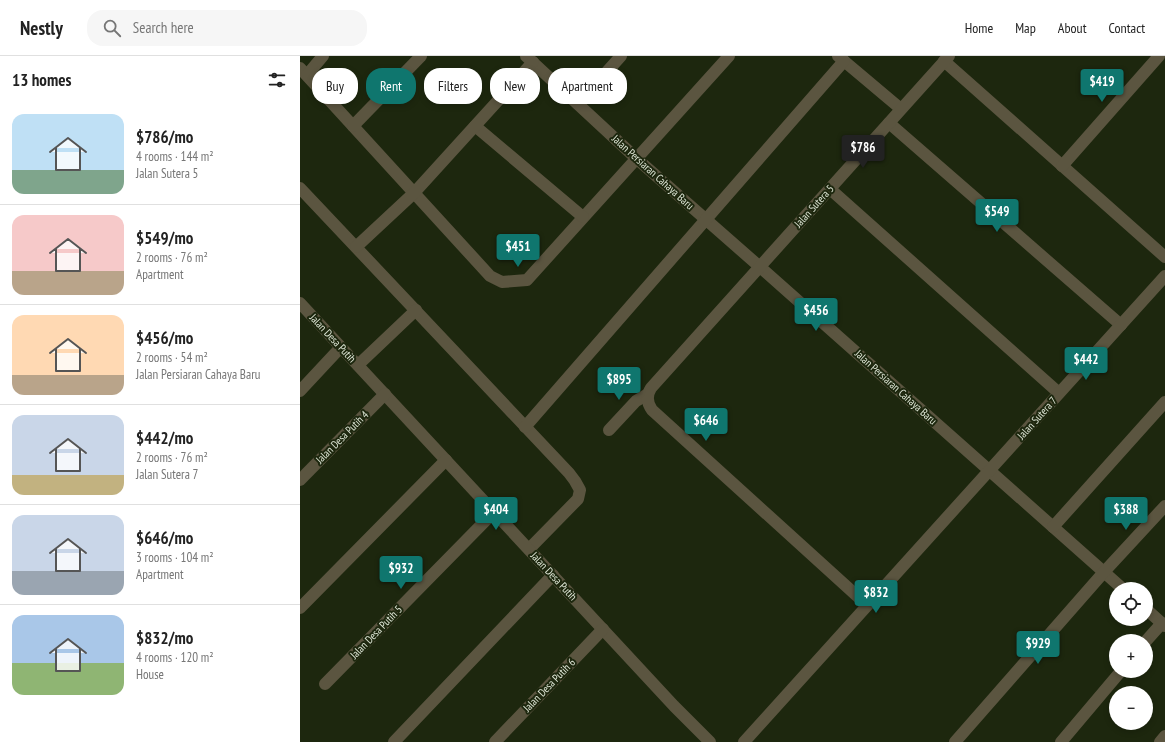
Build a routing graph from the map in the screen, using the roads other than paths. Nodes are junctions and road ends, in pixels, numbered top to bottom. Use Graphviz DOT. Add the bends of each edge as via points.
graph roads {
  1 [pos="322,56"];
  2 [pos="421,56"];
  3 [pos="621,56"];
  4 [pos="729,56"];
  5 [pos="1159,56"];
  6 [pos="529,59"];
  7 [pos="841,59"];
  8 [pos="946,59"];
  9 [pos="610,68"];
  10 [pos="303,72"];
  11 [pos="548,76"];
  12 [pos="578,104"];
  13 [pos="901,110"];
  14 [pos="888,123"];
  15 [pos="353,126"];
  16 [pos="475,126"];
  17 [pos="637,159"];
  18 [pos="1062,166"];
  19 [pos="300,188"];
  20 [pos="830,189"];
  21 [pos="414,193"];
  22 [pos="583,217"];
  23 [pos="706,219"];
  24 [pos="356,247"];
  25 [pos="1165,257"];
  26 [pos="760,266"];
  27 [pos="1165,276"];
  28 [pos="300,303"];
  29 [pos="416,310"];
  30 [pos="1121,325"];
  31 [pos="341,347"];
  32 [pos="358,365"];
  33 [pos="300,391"];
  34 [pos="1059,393"];
  35 [pos="385,394"];
  36 [pos="648,394"];
  37 [pos="1165,402"];
  38 [pos="525,427"];
  39 [pos="609,430"];
  40 [pos="446,460"];
  41 [pos="990,470"];
  42 [pos="300,480"];
  43 [pos="1165,506"];
  44 [pos="494,512"];
  45 [pos="1053,527"];
  46 [pos="529,549"];
  47 [pos="1104,572"];
  48 [pos="553,575"];
  49 [pos="1115,582"];
  50 [pos="868,605"];
  51 [pos="300,608"];
  52 [pos="1153,615"];
  53 [pos="1163,624"];
  54 [pos="603,629"];
  55 [pos="1153,634"];
  56 [pos="1115,678"];
  57 [pos="326,684"];
  58 [pos="1165,736"];
  59 [pos="394,742"];
  60 [pos="495,742"];
  61 [pos="710,742"];
  62 [pos="744,742"];
  63 [pos="955,742"];
  64 [pos="1061,742"];
  65 [pos="1160,742"];
  1 -- 10 [label="street"];
  2 -- 15 [label="street"];
  3 -- 9 [label="street"];
  4 -- 17 [label="street"];
  5 -- 18 [label="street"];
  6 -- 11 [label="street, Jalan Persiaran Cahaya Baru"];
  6 -- 16 [label="street"];
  7 -- 13 [label="street"];
  7 -- 23 [label="street"];
  8 -- 13 [label="street, Jalan Sutera 5"];
  8 -- 18 [label="street"];
  10 -- 15 [label="street"];
  12 -- 17 [label="street, Jalan Persiaran Cahaya Baru"];
  13 -- 14 [label="street, Jalan Sutera 5"];
  14 -- 20 [label="street, Jalan Sutera 5"];
  14 -- 30 [label="street"];
  15 -- 21 [label="street"];
  16 -- 21 [label="street"];
  16 -- 22 [label="street"];
  17 -- 22 [label="street"];
  17 -- 23 [label="street, Jalan Persiaran Cahaya Baru"];
  18 -- 25 [label="street"];
  19 -- 24 [label="street"];
  20 -- 26 [label="street, Jalan Sutera 5"];
  20 -- 34 [label="street"];
  21 -- 22 [label="street" via="490,276 502,282 527,280"];
  21 -- 24 [label="street"];
  23 -- 26 [label="street, Jalan Persiaran Cahaya Baru"];
  23 -- 38 [label="street"];
  24 -- 29 [label="street"];
  26 -- 36 [label="street, Jalan Sutera 5"];
  26 -- 41 [label="street, Jalan Persiaran Cahaya Baru"];
  27 -- 30 [label="street, Jalan Sutera 7"];
  28 -- 31 [label="street, Jalan Desa Putih"];
  29 -- 32 [label="street"];
  29 -- 38 [label="street"];
  30 -- 34 [label="street, Jalan Sutera 7"];
  31 -- 32 [label="street, Jalan Desa Putih"];
  31 -- 33 [label="street"];
  32 -- 35 [label="street, Jalan Desa Putih"];
  34 -- 41 [label="street, Jalan Sutera 7"];
  35 -- 40 [label="street, Jalan Desa Putih"];
  35 -- 42 [label="street, Jalan Desa Putih 4"];
  36 -- 39 [label="street, Jalan Sutera 5" via="636,401"];
  36 -- 50 [label="street" via="647,399 652,410"];
  37 -- 45 [label="street"];
  38 -- 46 [label="street" via="569,473 580,490 578,499"];
  40 -- 44 [label="street, Jalan Desa Putih"];
  40 -- 51 [label="street"];
  41 -- 45 [label="street, Jalan Persiaran Cahaya Baru"];
  41 -- 50 [label="street, Jalan Sutera 7"];
  43 -- 47 [label="street"];
  44 -- 46 [label="street, Jalan Desa Putih"];
  44 -- 57 [label="street, Jalan Desa Putih 5"];
  45 -- 47 [label="street, Jalan Persiaran Cahaya Baru"];
  46 -- 48 [label="street, Jalan Desa Putih"];
  47 -- 49 [label="street, Jalan Persiaran Cahaya Baru"];
  47 -- 63 [label="street"];
  48 -- 54 [label="street, Jalan Desa Putih"];
  48 -- 59 [label="street"];
  50 -- 62 [label="street, Jalan Sutera 7"];
  52 -- 53 [label="street"];
  53 -- 55 [label="street"];
  54 -- 60 [label="street, Jalan Desa Putih 6"];
  54 -- 61 [label="street, Jalan Desa Putih"];
  56 -- 64 [label="street"];
  58 -- 65 [label="street"];
}
